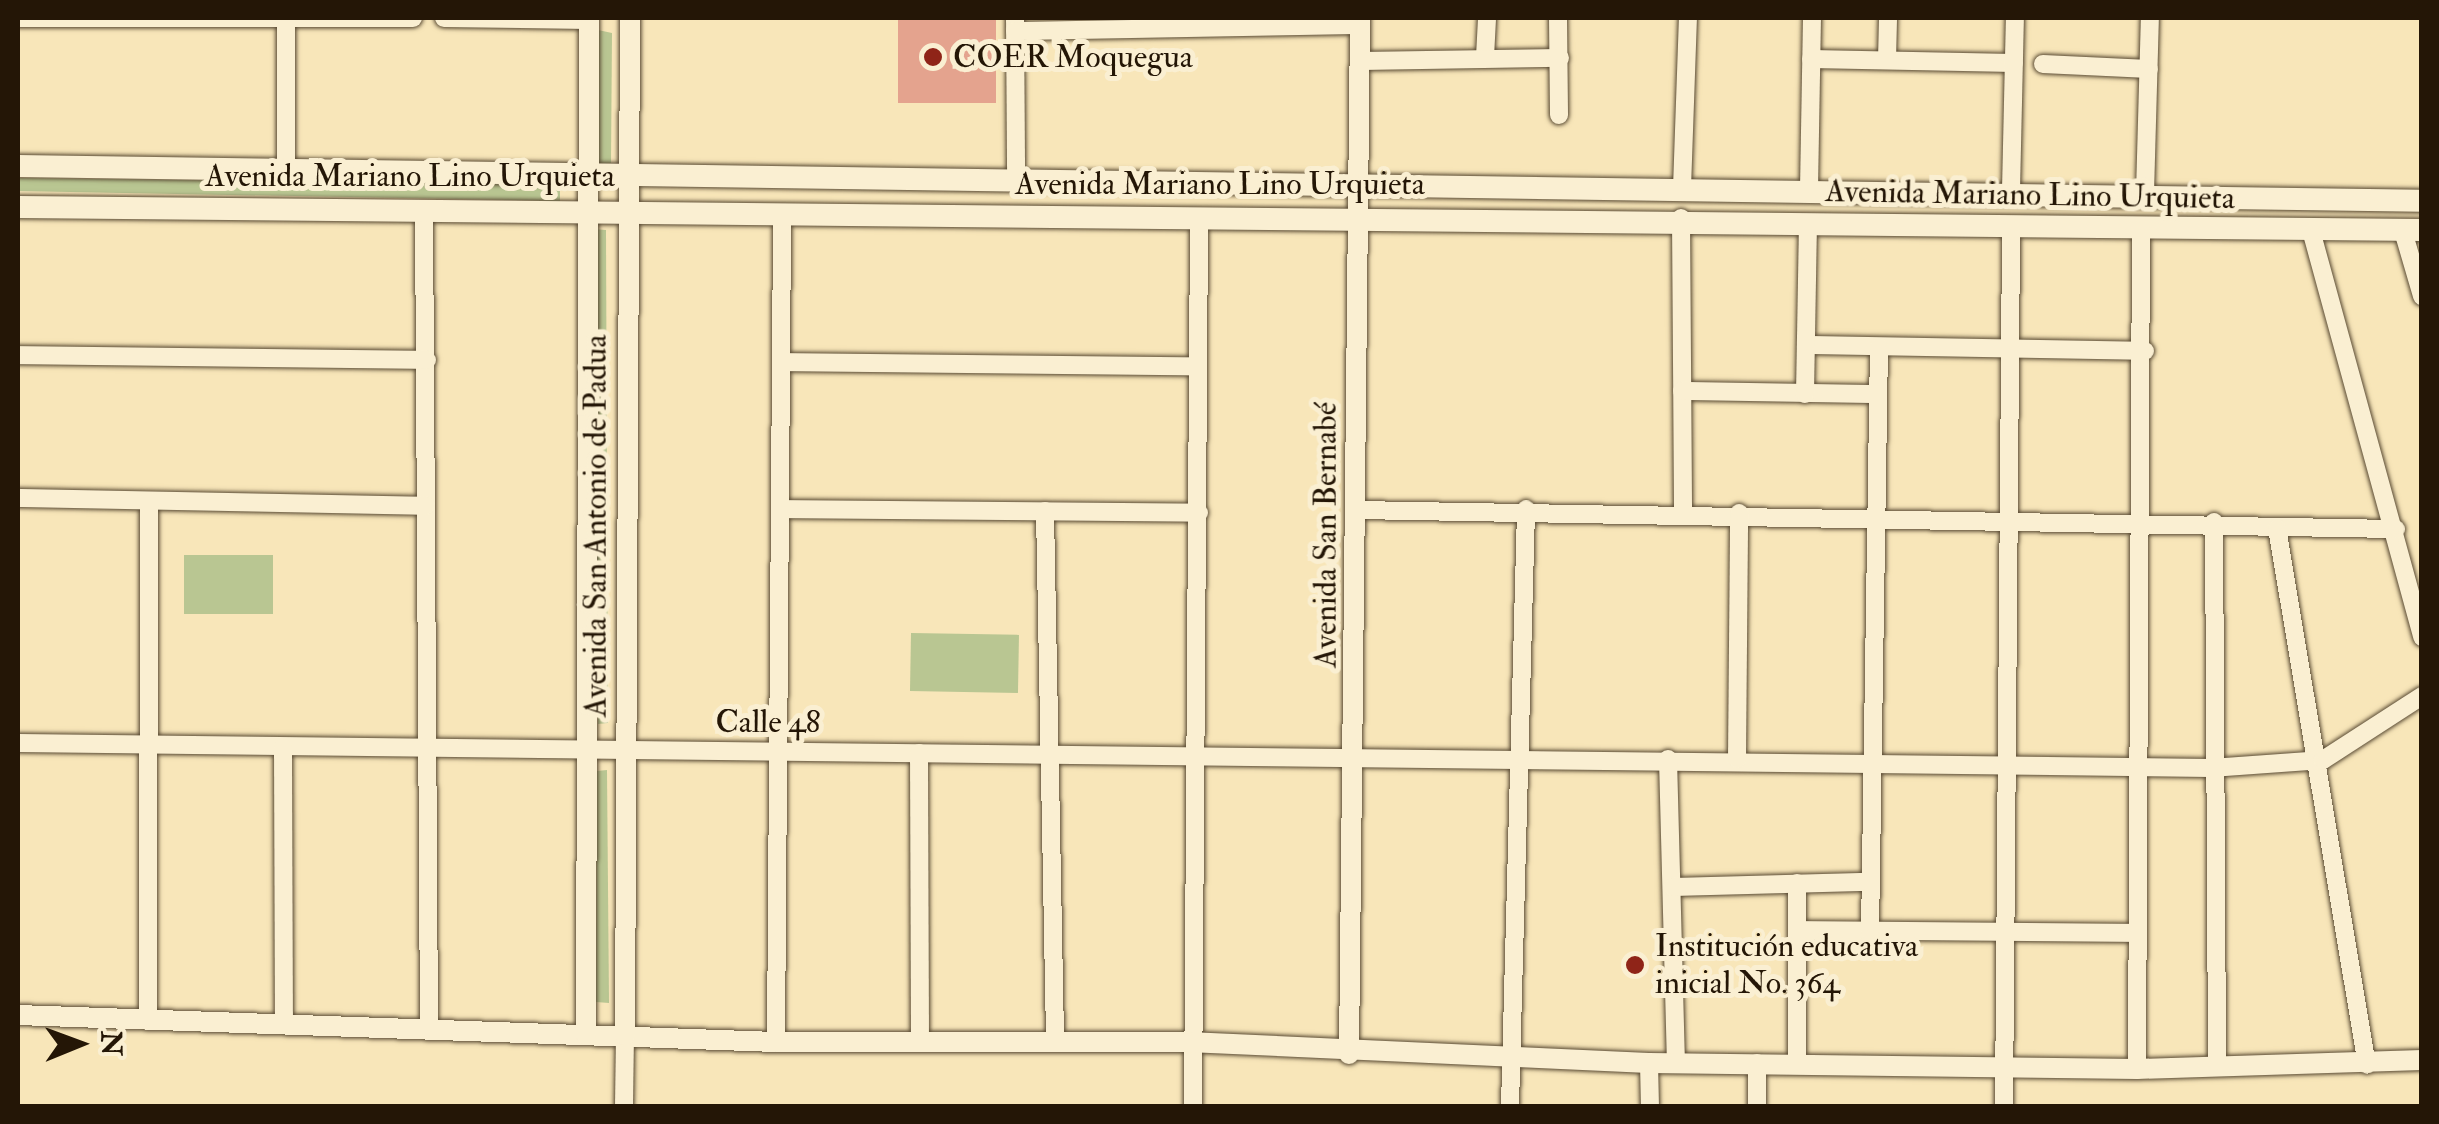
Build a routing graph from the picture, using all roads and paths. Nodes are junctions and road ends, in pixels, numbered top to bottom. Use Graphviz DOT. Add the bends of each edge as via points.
graph roads {
  1 [pos="18,18"];
  2 [pos="413,18"];
  3 [pos="444,18"];
  4 [pos="630,18"];
  5 [pos="1487,18"];
  6 [pos="1558,18"];
  7 [pos="1688,18"];
  8 [pos="1812,18"];
  9 [pos="1888,18"];
  10 [pos="2015,18"];
  11 [pos="2150,18"];
  12 [pos="589,19"];
  13 [pos="286,20"];
  14 [pos="1360,21"];
  15 [pos="1015,24"];
  16 [pos="1485,57"];
  17 [pos="1560,58"];
  18 [pos="1812,58"];
  19 [pos="1887,60"];
  20 [pos="1361,62"];
  21 [pos="2014,63"];
  22 [pos="2043,64"];
  23 [pos="2150,70"];
  24 [pos="1559,115"];
  25 [pos="18,166"];
  26 [pos="286,169"];
  27 [pos="582,174"];
  28 [pos="628,178"];
  29 [pos="1016,181"];
  30 [pos="1353,184"];
  31 [pos="1682,188"];
  32 [pos="1809,189"];
  33 [pos="2011,190"];
  34 [pos="2145,192"];
  35 [pos="2422,200"];
  36 [pos="18,206"];
  37 [pos="627,208"];
  38 [pos="584,210"];
  39 [pos="424,212"];
  40 [pos="782,216"];
  41 [pos="1355,216"];
  42 [pos="1199,218"];
  43 [pos="1681,218"];
  44 [pos="1808,223"];
  45 [pos="2010,225"];
  46 [pos="2141,230"];
  47 [pos="2412,230"];
  48 [pos="2312,234"];
  49 [pos="2422,296"];
  50 [pos="1806,345"];
  51 [pos="1879,347"];
  52 [pos="2009,347"];
  53 [pos="2145,352"];
  54 [pos="18,354"];
  55 [pos="428,360"];
  56 [pos="783,362"];
  57 [pos="1198,366"];
  58 [pos="589,384"];
  59 [pos="626,385"];
  60 [pos="1682,391"];
  61 [pos="1805,394"];
  62 [pos="1877,394"];
  63 [pos="18,498"];
  64 [pos="148,501"];
  65 [pos="426,506"];
  66 [pos="782,508"];
  67 [pos="1526,509"];
  68 [pos="1357,510"];
  69 [pos="1045,511"];
  70 [pos="1683,512"];
  71 [pos="1199,513"];
  72 [pos="1739,514"];
  73 [pos="1874,516"];
  74 [pos="2010,518"];
  75 [pos="2146,522"];
  76 [pos="2214,522"];
  77 [pos="2277,528"];
  78 [pos="2396,529"];
  79 [pos="589,559"];
  80 [pos="626,559"];
  81 [pos="2422,637"];
  82 [pos="2422,696"];
  83 [pos="18,743"];
  84 [pos="151,747"];
  85 [pos="283,748"];
  86 [pos="427,749"];
  87 [pos="588,750"];
  88 [pos="626,750"];
  89 [pos="780,752"];
  90 [pos="918,753"];
  91 [pos="1052,754"];
  92 [pos="1190,755"];
  93 [pos="1354,756"];
  94 [pos="1518,758"];
  95 [pos="1668,758"];
  96 [pos="1736,759"];
  97 [pos="2322,760"];
  98 [pos="1870,762"];
  99 [pos="2008,763"];
  100 [pos="2137,765"];
  101 [pos="2210,768"];
  102 [pos="1870,882"];
  103 [pos="1797,883"];
  104 [pos="1673,887"];
  105 [pos="1798,930"];
  106 [pos="1870,932"];
  107 [pos="2008,932"];
  108 [pos="2137,933"];
  109 [pos="18,1015"];
  110 [pos="148,1021"];
  111 [pos="284,1024"];
  112 [pos="430,1030"];
  113 [pos="586,1034"];
  114 [pos="625,1035"];
  115 [pos="1055,1039"];
  116 [pos="920,1040"];
  117 [pos="776,1042"];
  118 [pos="1188,1042"];
  119 [pos="1349,1054"];
  120 [pos="1518,1056"];
  121 [pos="1796,1060"];
  122 [pos="2422,1060"];
  123 [pos="1676,1062"];
  124 [pos="1649,1063"];
  125 [pos="1757,1063"];
  126 [pos="2367,1065"];
  127 [pos="2006,1066"];
  128 [pos="2218,1066"];
  129 [pos="2137,1069"];
  130 [pos="624,1106"];
  131 [pos="1193,1106"];
  132 [pos="1510,1106"];
  133 [pos="1650,1106"];
  134 [pos="1757,1106"];
  135 [pos="2004,1106"];
  1 -- 13 [label="street"];
  2 -- 13 [label="street"];
  3 -- 12 [label="street"];
  4 -- 28 [label="street, Avenida San Antonio de Padua"];
  5 -- 16 [label="street"];
  6 -- 17 [label="street"];
  7 -- 31 [label="street"];
  8 -- 18 [label="street"];
  9 -- 19 [label="street"];
  10 -- 21 [label="street"];
  11 -- 23 [label="street"];
  12 -- 27 [label="street, Avenida San Antonio de Padua"];
  13 -- 26 [label="street"];
  14 -- 15 [label="street"];
  14 -- 20 [label="street, Avenida San Bernabé"];
  15 -- 29 [label="street"];
  16 -- 17 [label="street"];
  16 -- 20 [label="street"];
  17 -- 24 [label="street"];
  18 -- 19 [label="street"];
  18 -- 32 [label="street"];
  19 -- 21 [label="street"];
  20 -- 30 [label="street, Avenida San Bernabé"];
  21 -- 33 [label="street"];
  22 -- 23 [label="street"];
  23 -- 34 [label="street"];
  25 -- 26 [label="main road, Avenida Mariano Lino Urquieta"];
  26 -- 27 [label="main road, Avenida Mariano Lino Urquieta"];
  27 -- 28 [label="main road, Avenida Mariano Lino Urquieta"];
  27 -- 38 [label="street, Avenida San Antonio de Padua"];
  28 -- 29 [label="main road, Avenida Mariano Lino Urquieta"];
  28 -- 37 [label="street, Avenida San Antonio de Padua"];
  29 -- 30 [label="main road, Avenida Mariano Lino Urquieta"];
  30 -- 31 [label="main road, Avenida Mariano Lino Urquieta"];
  30 -- 41 [label="street, Avenida San Bernabé"];
  31 -- 32 [label="main road, Avenida Mariano Lino Urquieta"];
  32 -- 33 [label="main road, Avenida Mariano Lino Urquieta"];
  33 -- 34 [label="main road, Avenida Mariano Lino Urquieta"];
  34 -- 35 [label="main road, Avenida Mariano Lino Urquieta"];
  36 -- 39 [label="main road, Avenida Mariano Lino Urquieta"];
  37 -- 38 [label="main road, Avenida Mariano Lino Urquieta"];
  37 -- 40 [label="main road, Avenida Mariano Lino Urquieta"];
  37 -- 59 [label="street, Avenida San Antonio de Padua"];
  38 -- 39 [label="main road, Avenida Mariano Lino Urquieta"];
  38 -- 58 [label="street, Avenida San Antonio de Padua"];
  39 -- 55 [label="street"];
  40 -- 42 [label="main road, Avenida Mariano Lino Urquieta"];
  40 -- 56 [label="street"];
  41 -- 42 [label="main road, Avenida Mariano Lino Urquieta"];
  41 -- 43 [label="main road, Avenida Mariano Lino Urquieta"];
  41 -- 68 [label="street, Avenida San Bernabé"];
  42 -- 57 [label="street"];
  43 -- 44 [label="main road, Avenida Mariano Lino Urquieta"];
  43 -- 60 [label="street"];
  44 -- 45 [label="main road, Avenida Mariano Lino Urquieta"];
  44 -- 50 [label="street"];
  45 -- 46 [label="main road, Avenida Mariano Lino Urquieta"];
  45 -- 52 [label="street"];
  46 -- 48 [label="main road, Avenida Mariano Lino Urquieta"];
  46 -- 53 [label="street"];
  47 -- 48 [label="main road, Avenida Mariano Lino Urquieta"];
  47 -- 49 [label="street"];
  48 -- 78 [label="street"];
  50 -- 51 [label="street"];
  50 -- 61 [label="street"];
  51 -- 52 [label="street"];
  51 -- 62 [label="street"];
  52 -- 53 [label="street"];
  52 -- 74 [label="street"];
  53 -- 75 [label="street"];
  54 -- 55 [label="street"];
  55 -- 65 [label="street"];
  56 -- 57 [label="street"];
  56 -- 66 [label="street"];
  57 -- 71 [label="street"];
  58 -- 59 [label="street"];
  58 -- 79 [label="street, Avenida San Antonio de Padua"];
  59 -- 80 [label="street, Avenida San Antonio de Padua"];
  60 -- 61 [label="street"];
  60 -- 70 [label="street"];
  61 -- 62 [label="street"];
  62 -- 73 [label="street"];
  63 -- 64 [label="street"];
  64 -- 65 [label="street"];
  64 -- 84 [label="street"];
  65 -- 86 [label="street"];
  66 -- 69 [label="street"];
  66 -- 89 [label="street"];
  67 -- 68 [label="street"];
  67 -- 70 [label="street"];
  67 -- 94 [label="street"];
  68 -- 93 [label="street, Avenida San Bernabé"];
  69 -- 71 [label="street"];
  69 -- 91 [label="street"];
  70 -- 72 [label="street"];
  71 -- 92 [label="street"];
  72 -- 73 [label="street"];
  72 -- 96 [label="street"];
  73 -- 74 [label="street"];
  73 -- 98 [label="street"];
  74 -- 75 [label="street"];
  74 -- 99 [label="street"];
  75 -- 76 [label="street"];
  75 -- 100 [label="street"];
  76 -- 77 [label="street"];
  76 -- 101 [label="street"];
  77 -- 78 [label="street"];
  77 -- 97 [label="street"];
  78 -- 81 [label="street"];
  79 -- 80 [label="street"];
  79 -- 87 [label="street, Avenida San Antonio de Padua"];
  80 -- 88 [label="street, Avenida San Antonio de Padua"];
  82 -- 97 [label="street"];
  83 -- 84 [label="street, Calle 48"];
  84 -- 85 [label="street, Calle 48"];
  84 -- 110 [label="street"];
  85 -- 86 [label="street, Calle 48"];
  85 -- 111 [label="street"];
  86 -- 87 [label="street, Calle 48"];
  86 -- 112 [label="street"];
  87 -- 88 [label="street, Calle 48"];
  87 -- 113 [label="street, Avenida San Antonio de Padua"];
  88 -- 89 [label="street, Calle 48"];
  88 -- 114 [label="street, Avenida San Antonio de Padua"];
  89 -- 90 [label="street, Calle 48"];
  89 -- 117 [label="street"];
  90 -- 91 [label="street, Calle 48"];
  90 -- 116 [label="street"];
  91 -- 92 [label="street, Calle 48"];
  91 -- 115 [label="street"];
  92 -- 93 [label="street, Calle 48"];
  92 -- 118 [label="street"];
  93 -- 94 [label="street, Calle 48"];
  93 -- 119 [label="street, Avenida San Bernabé"];
  94 -- 95 [label="street, Calle 48"];
  94 -- 120 [label="street"];
  95 -- 96 [label="street, Calle 48"];
  95 -- 104 [label="street"];
  96 -- 98 [label="street, Calle 48"];
  97 -- 101 [label="street, Calle 48"];
  97 -- 126 [label="street"];
  98 -- 99 [label="street, Calle 48"];
  98 -- 102 [label="street"];
  99 -- 100 [label="street, Calle 48"];
  99 -- 107 [label="street"];
  100 -- 101 [label="street, Calle 48"];
  100 -- 108 [label="street"];
  101 -- 128 [label="street"];
  102 -- 103 [label="street"];
  102 -- 106 [label="street"];
  103 -- 104 [label="street"];
  103 -- 105 [label="street"];
  104 -- 123 [label="street"];
  105 -- 106 [label="street"];
  105 -- 121 [label="street"];
  106 -- 107 [label="street"];
  107 -- 108 [label="street"];
  107 -- 127 [label="street"];
  108 -- 129 [label="street"];
  109 -- 110 [label="street"];
  110 -- 111 [label="street"];
  111 -- 112 [label="street"];
  112 -- 113 [label="street"];
  113 -- 114 [label="street"];
  114 -- 117 [label="street"];
  114 -- 130 [label="street"];
  115 -- 116 [label="street"];
  115 -- 118 [label="street"];
  116 -- 117 [label="street"];
  118 -- 119 [label="street"];
  118 -- 131 [label="street"];
  119 -- 120 [label="street"];
  120 -- 124 [label="street"];
  120 -- 132 [label="street"];
  121 -- 125 [label="street"];
  121 -- 127 [label="street"];
  122 -- 126 [label="street"];
  123 -- 124 [label="street"];
  123 -- 125 [label="street"];
  124 -- 133 [label="street"];
  125 -- 134 [label="street"];
  126 -- 128 [label="street"];
  127 -- 129 [label="street"];
  127 -- 135 [label="street"];
  128 -- 129 [label="street"];
}
